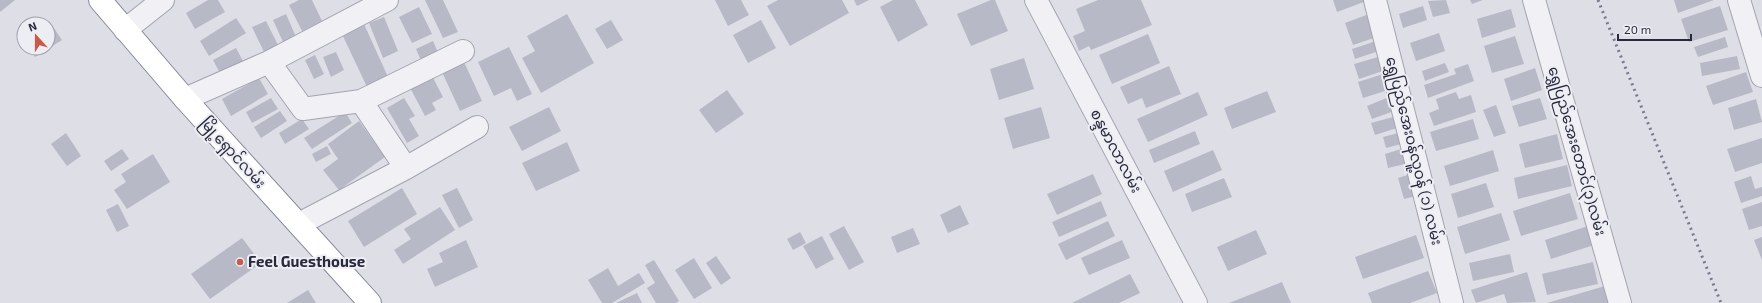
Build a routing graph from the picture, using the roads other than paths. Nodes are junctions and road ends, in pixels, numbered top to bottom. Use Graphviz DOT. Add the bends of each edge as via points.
graph roads {
  1 [pos="100,0"];
  2 [pos="163,0"];
  3 [pos="387,0"];
  4 [pos="1036,0"];
  5 [pos="1375,0"];
  6 [pos="1534,0"];
  7 [pos="1739,0"];
  8 [pos="125,30"];
  9 [pos="1758,47"];
  10 [pos="463,51"];
  11 [pos="269,62"];
  12 [pos="1762,76"];
  13 [pos="185,99"];
  14 [pos="361,101"];
  15 [pos="477,127"];
  16 [pos="406,168"];
  17 [pos="299,224"];
  18 [pos="370,303"];
  19 [pos="1196,303"];
  20 [pos="1452,303"];
  21 [pos="1620,303"];
  1 -- 8 [label="highway, မြို့ရှောင်လမ်း"];
  2 -- 8 [label="street"];
  3 -- 11 [label="street"];
  4 -- 19 [label="street, စန္ဒမာလာလမ်း"];
  5 -- 20 [label="street, ရွှေပြည်အေးဝန်လူ့ဝန် (၁) လမ်း"];
  6 -- 21 [label="street, ရွှေပြည်အေးတောင်(၃)လမ်း"];
  7 -- 9 [label="street"];
  8 -- 13 [label="highway, မြို့ရှောင်လမ်း"];
  9 -- 12 [label="street"];
  10 -- 14 [label="street"];
  11 -- 13 [label="street"];
  11 -- 14 [label="street" via="303,109"];
  13 -- 17 [label="highway, မြို့ရှောင်လမ်း"];
  14 -- 16 [label="street"];
  15 -- 16 [label="street"];
  16 -- 17 [label="street"];
  17 -- 18 [label="highway, မြို့ရှောင်လမ်း"];
}
